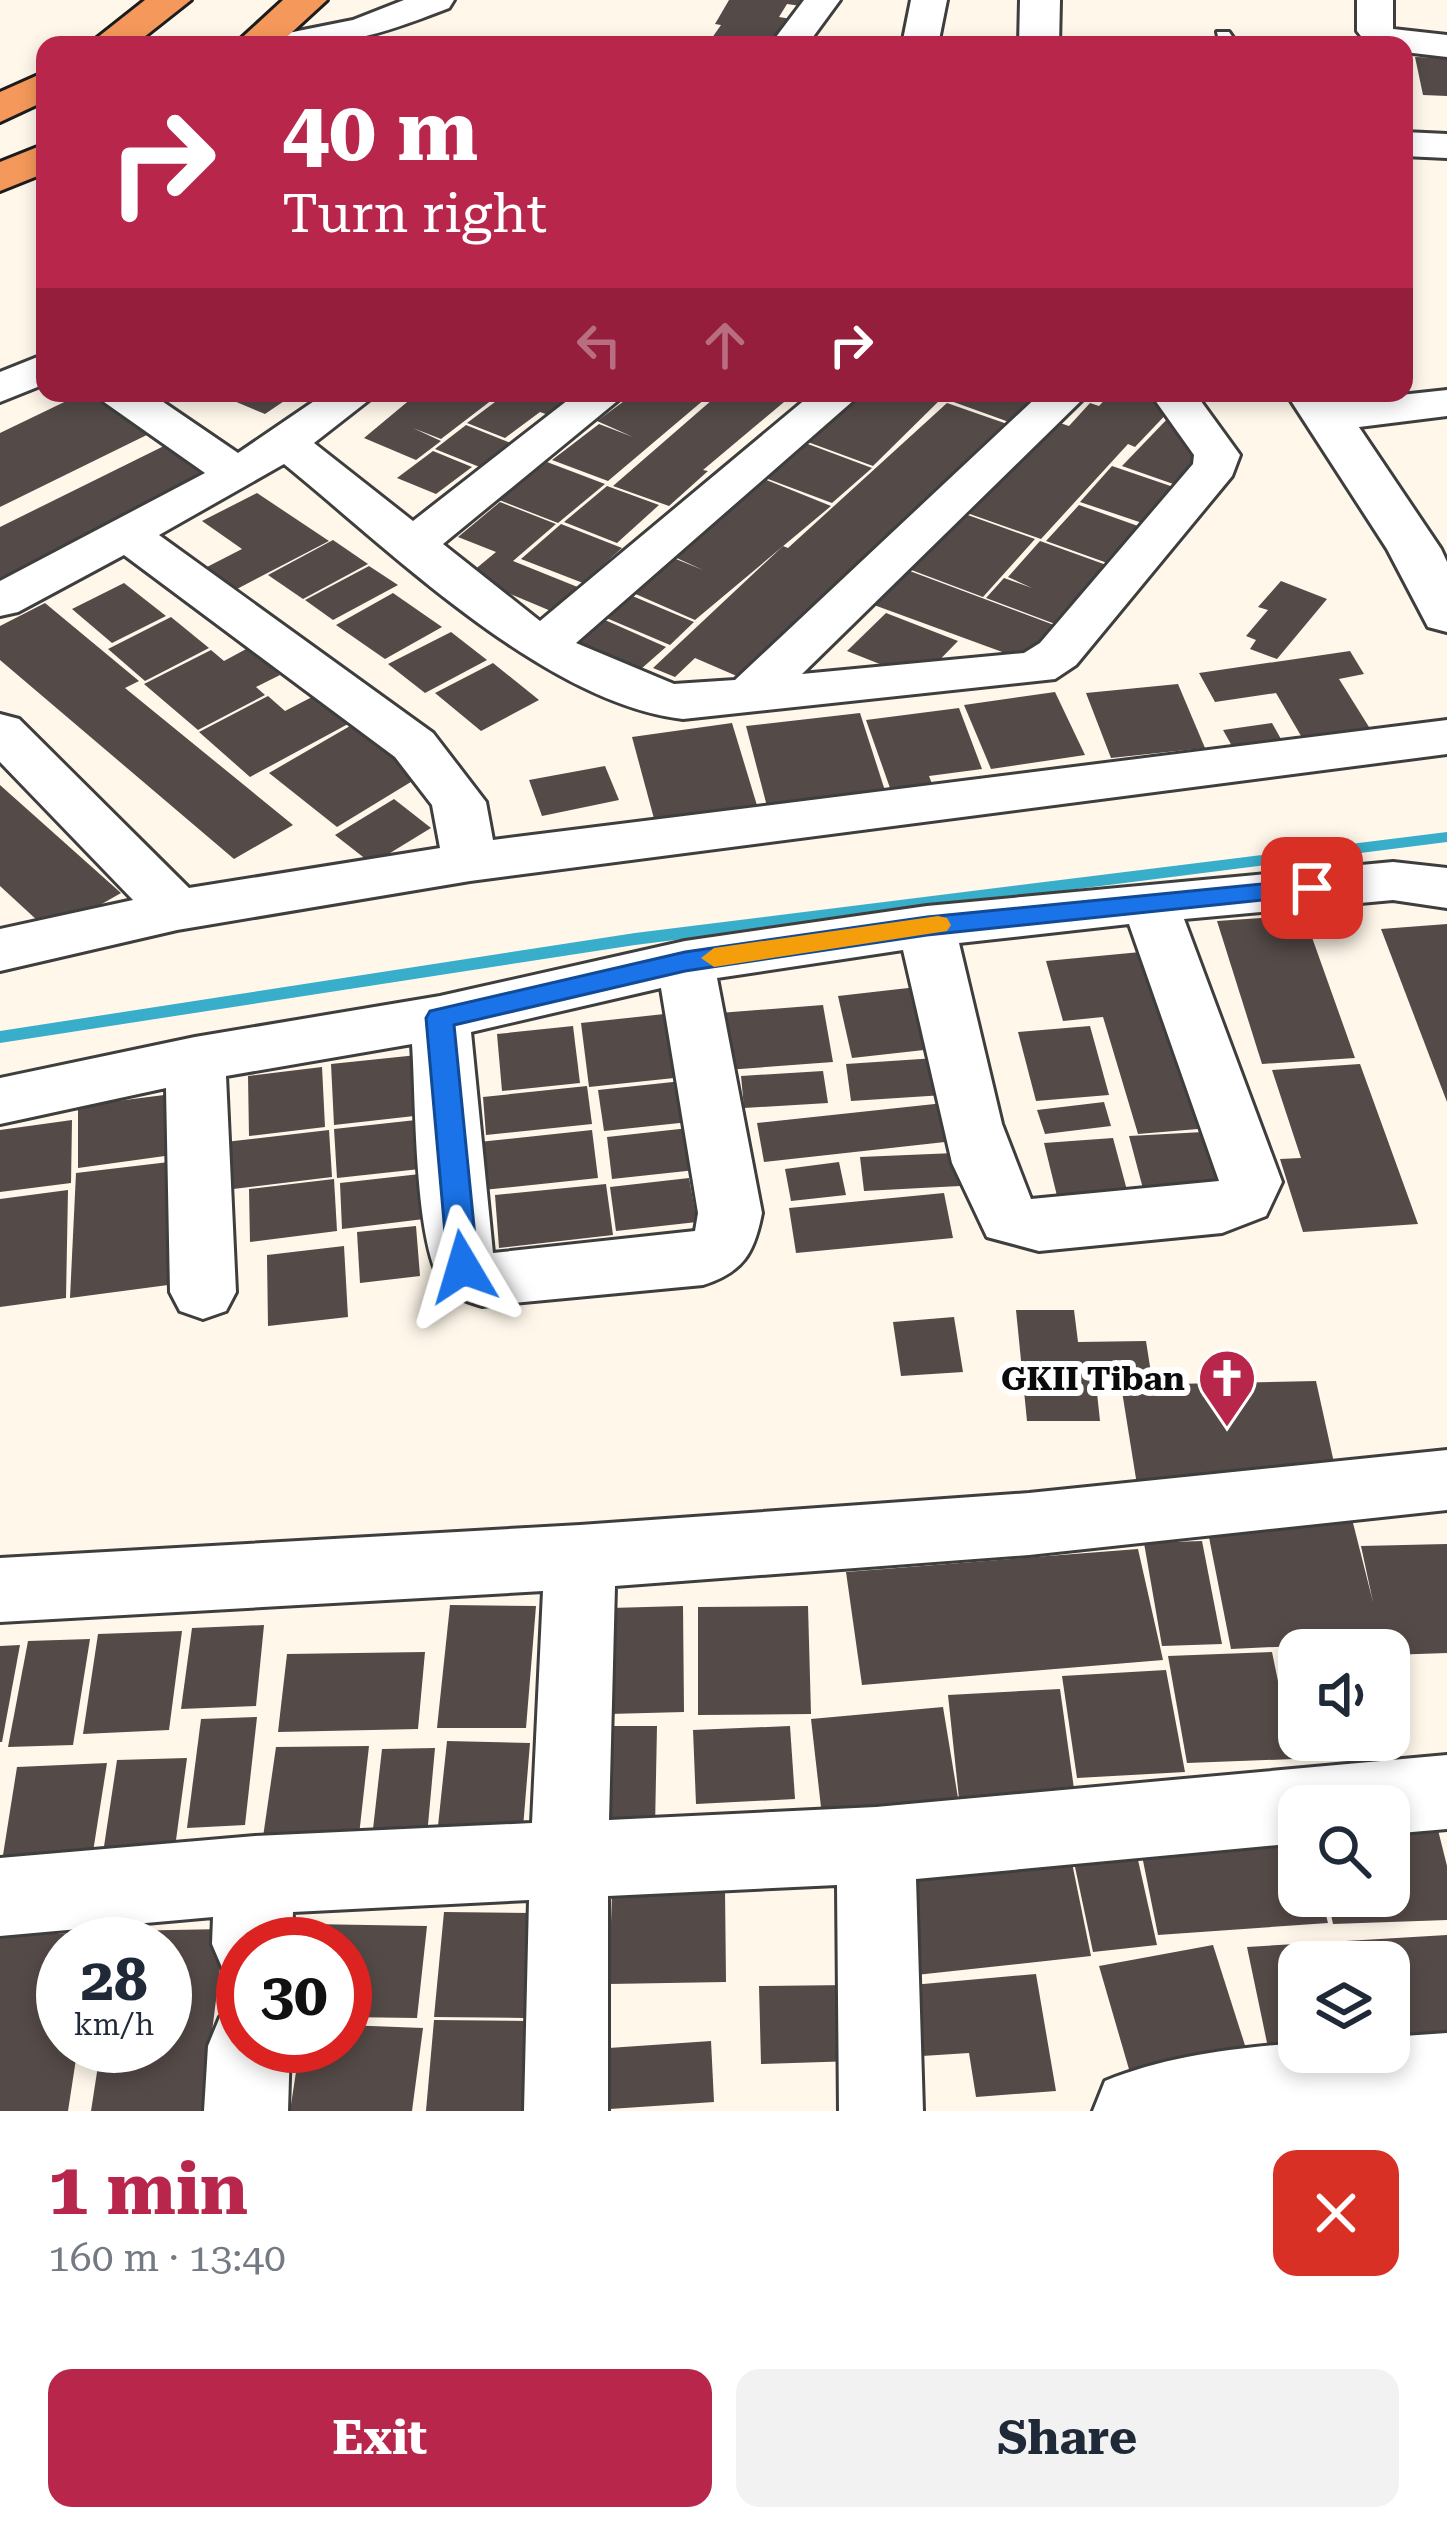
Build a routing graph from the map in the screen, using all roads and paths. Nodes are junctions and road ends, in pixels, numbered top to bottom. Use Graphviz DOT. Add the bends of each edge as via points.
graph roads {
  1 [pos="171,0"];
  2 [pos="307,0"];
  3 [pos="436,0"];
  4 [pos="823,0"];
  5 [pos="929,0"];
  6 [pos="1040,0"];
  7 [pos="1375,0"];
  8 [pos="121,36"];
  9 [pos="265,36"];
  10 [pos="327,36"];
  11 [pos="795,36"];
  12 [pos="922,36"];
  13 [pos="1039,36"];
  14 [pos="1379,36"];
  15 [pos="1413,43"];
  16 [pos="1447,46"];
  17 [pos="36,89"];
  18 [pos="0,109"];
  19 [pos="1413,144"];
  20 [pos="1447,146"];
  21 [pos="36,161"];
  22 [pos="0,178"];
  23 [pos="36,371"];
  24 [pos="1413,374"];
  25 [pos="0,389"];
  26 [pos="133,402"];
  27 [pos="343,402"];
  28 [pos="593,402"];
  29 [pos="829,402"];
  30 [pos="1058,402"];
  31 [pos="1179,402"];
  32 [pos="1319,405"];
  33 [pos="1444,408"];
  34 [pos="285,442"];
  35 [pos="238,474"];
  36 [pos="128,535"];
  37 [pos="412,544"];
  38 [pos="0,601"];
  39 [pos="1447,614"];
  40 [pos="541,647"];
  41 [pos="748,697"];
  42 [pos="0,731"];
  43 [pos="1447,737"];
  44 [pos="470,862"];
  45 [pos="1447,888"];
  46 [pos="1150,902"];
  47 [pos="177,910"];
  48 [pos="927,926"];
  49 [pos="0,950"];
  50 [pos="685,962"];
  51 [pos="440,1018"];
  52 [pos="195,1059"];
  53 [pos="0,1101"];
  54 [pos="203,1292"];
  55 [pos="1447,1480"];
  56 [pos="580,1557"];
  57 [pos="0,1590"];
  58 [pos="1447,1792"];
  59 [pos="877,1845"];
  60 [pos="569,1863"];
  61 [pos="0,1897"];
  62 [pos="254,1910"];
  63 [pos="248,2073"];
  64 [pos="1447,2075"];
  65 [pos="246,2111"];
  66 [pos="566,2111"];
  67 [pos="881,2111"];
  68 [pos="1135,2111"];
  1 -- 8 [label="highway"];
  2 -- 9 [label="highway"];
  3 -- 10 [label="street"];
  4 -- 11 [label="street"];
  5 -- 12 [label="street"];
  6 -- 13 [label="street"];
  7 -- 14 [label="street"];
  15 -- 16 [label="street"];
  17 -- 18 [label="highway"];
  19 -- 20 [label="street"];
  21 -- 22 [label="highway"];
  23 -- 25 [label="street"];
  24 -- 33 [label="street"];
  26 -- 35 [label="street"];
  27 -- 34 [label="street"];
  28 -- 37 [label="street"];
  29 -- 40 [label="street"];
  30 -- 41 [label="street"];
  31 -- 41 [label="street" via="1217,455 1216,466 1058,654 1018,673"];
  32 -- 33 [label="street"];
  32 -- 39 [label="street"];
  34 -- 35 [label="street"];
  34 -- 37 [label="street"];
  35 -- 36 [label="street"];
  36 -- 38 [label="street"];
  36 -- 44 [label="street" via="414,745 459,802"];
  37 -- 40 [label="street"];
  40 -- 41 [label="street" via="664,700"];
  42 -- 47 [label="street"];
  43 -- 44 [label="street"];
  44 -- 47 [label="street"];
  45 -- 46 [label="street" via="1393,881"];
  46 -- 48 [label="street"];
  46 -- 48 [label="street" via="1251,1182 1244,1198 1222,1208 1040,1226 1010,1220 979,1150"];
  47 -- 49 [label="street"];
  48 -- 50 [label="street"];
  50 -- 51 [label="street"];
  50 -- 51 [label="street" via="730,1213 724,1244 703,1259 471,1275 458,1233"];
  51 -- 52 [label="street"];
  52 -- 53 [label="street"];
  52 -- 54 [label="street"];
  55 -- 56 [label="street" via="1029,1524"];
  56 -- 57 [label="street"];
  56 -- 60 [label="street"];
  58 -- 59 [label="street"];
  59 -- 60 [label="street"];
  59 -- 67 [label="street"];
  60 -- 62 [label="street"];
  60 -- 66 [label="street"];
  61 -- 62 [label="street"];
  63 -- 65 [label="street"];
  64 -- 68 [label="street" via="1243,2089"];
}
